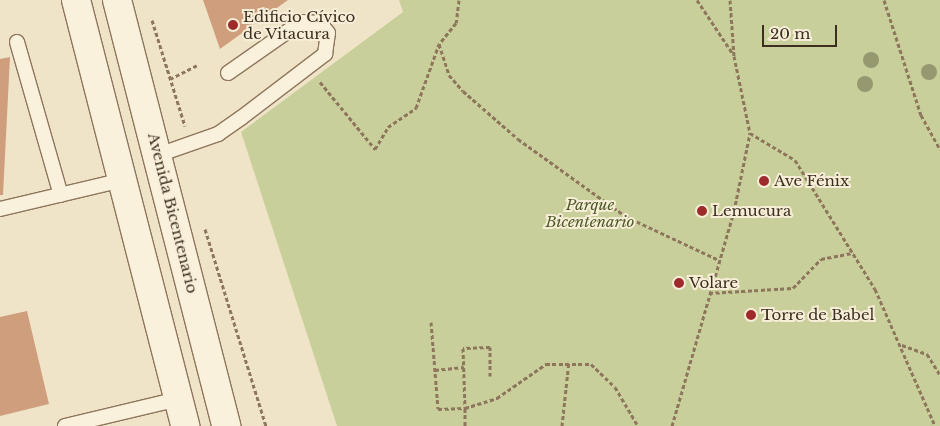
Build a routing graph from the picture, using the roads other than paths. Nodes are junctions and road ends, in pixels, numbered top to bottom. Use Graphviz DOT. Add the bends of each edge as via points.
graph roads {
  1 [pos="76,0"];
  2 [pos="117,0"];
  3 [pos="17,42"];
  4 [pos="228,73"];
  5 [pos="158,155"];
  6 [pos="123,180"];
  7 [pos="61,195"];
  8 [pos="0,209"];
  9 [pos="178,398"];
  10 [pos="65,426"];
  11 [pos="185,426"];
  12 [pos="226,426"];
  1 -- 6 [label="main road"];
  2 -- 5 [label="main road, Avenida Bicentenario"];
  3 -- 7 [label="lane"];
  4 -- 5 [label="lane" via="307,20 325,28 330,40 325,54 218,134"];
  5 -- 12 [label="main road, Avenida Bicentenario"];
  6 -- 7 [label="lane"];
  6 -- 9 [label="main road"];
  7 -- 8 [label="lane"];
  9 -- 10 [label="lane"];
  9 -- 11 [label="main road"];
}
